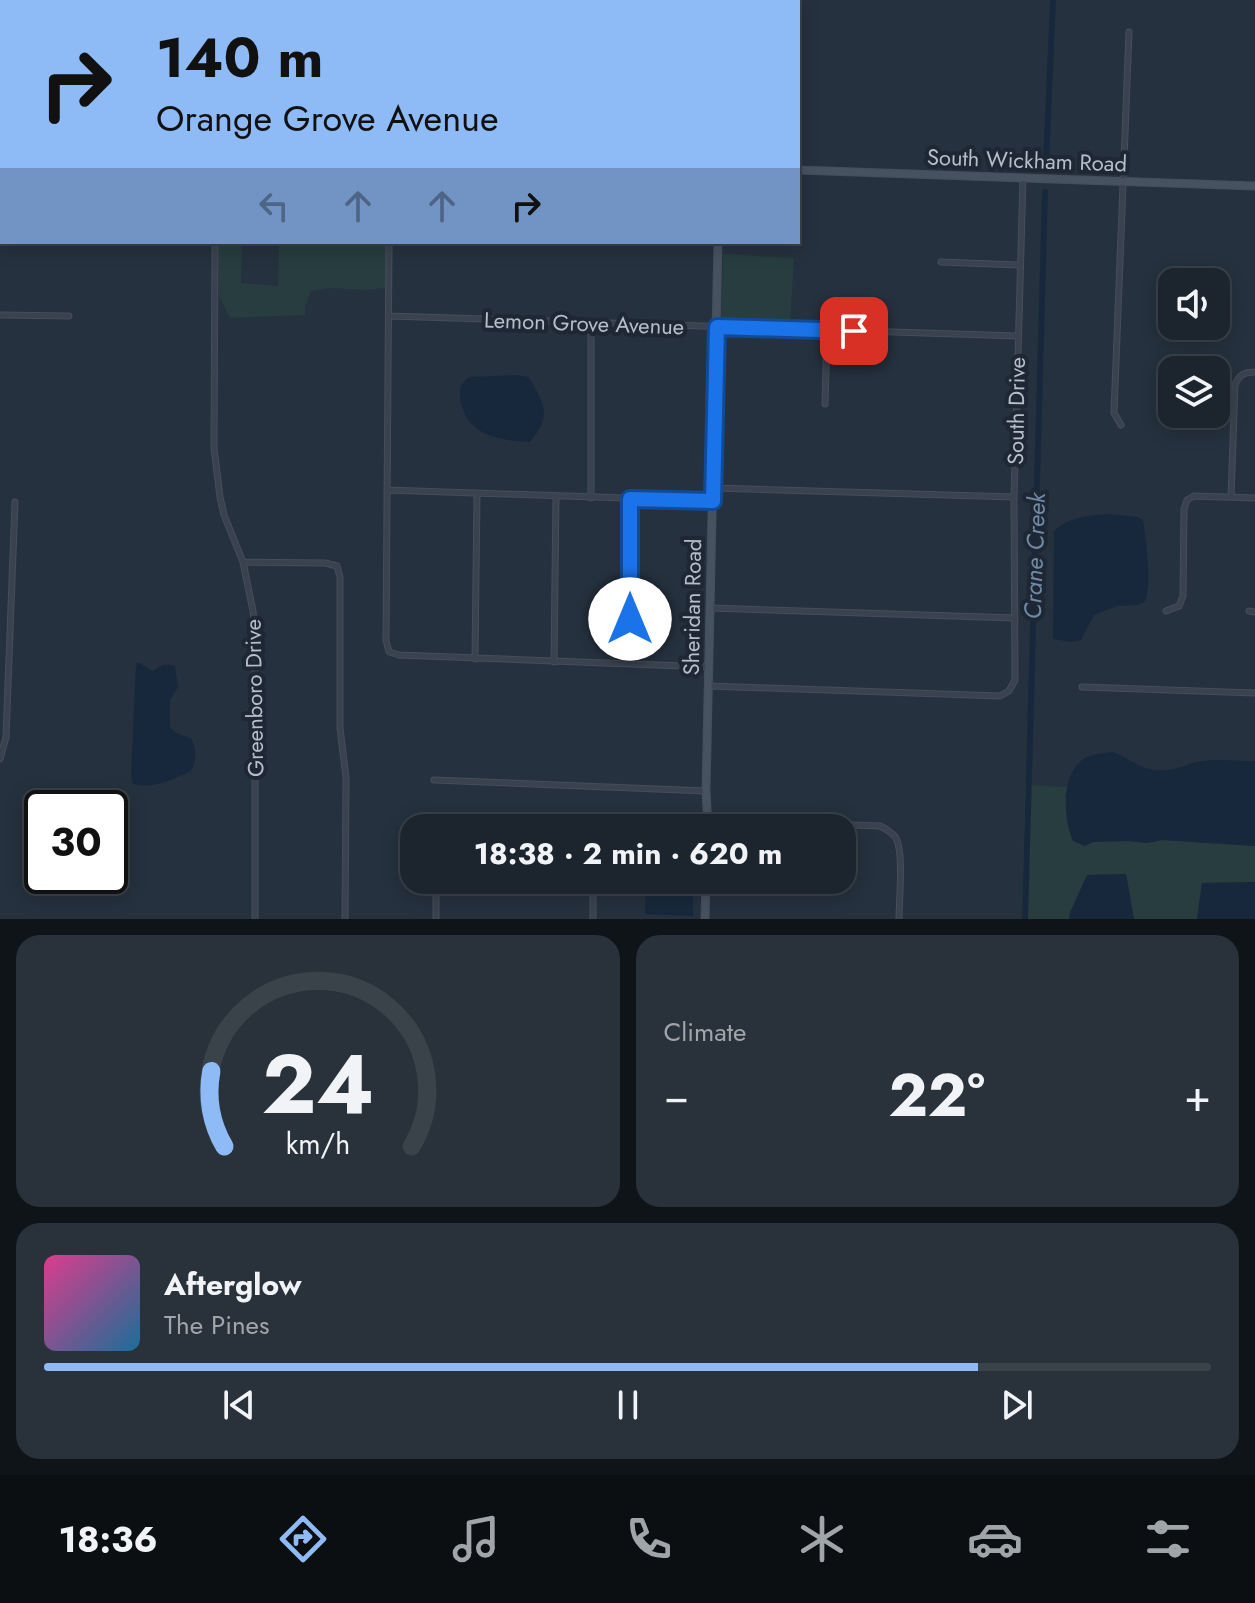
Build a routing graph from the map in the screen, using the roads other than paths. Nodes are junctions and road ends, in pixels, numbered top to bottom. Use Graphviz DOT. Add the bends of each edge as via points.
graph roads {
  1 [pos="1129,32"];
  2 [pos="800,170"];
  3 [pos="1023,178"];
  4 [pos="1123,182"];
  5 [pos="1255,186"];
  6 [pos="215,244"];
  7 [pos="389,244"];
  8 [pos="718,244"];
  9 [pos="941,262"];
  10 [pos="1020,265"];
  11 [pos="0,315"];
  12 [pos="69,316"];
  13 [pos="389,316"];
  14 [pos="591,323"];
  15 [pos="717,327"];
  16 [pos="827,331"];
  17 [pos="1018,336"];
  18 [pos="1255,372"];
  19 [pos="825,404"];
  20 [pos="1121,425"];
  21 [pos="713,488"];
  22 [pos="387,490"];
  23 [pos="477,493"];
  24 [pos="556,496"];
  25 [pos="1014,497"];
  26 [pos="1231,497"];
  27 [pos="591,498"];
  28 [pos="1255,498"];
  29 [pos="630,499"];
  30 [pos="713,501"];
  31 [pos="15,502"];
  32 [pos="243,562"];
  33 [pos="710,608"];
  34 [pos="1166,611"];
  35 [pos="1015,618"];
  36 [pos="475,659"];
  37 [pos="554,662"];
  38 [pos="630,664"];
  39 [pos="709,667"];
  40 [pos="709,686"];
  41 [pos="1082,687"];
  42 [pos="1255,693"];
  43 [pos="0,759"];
  44 [pos="434,780"];
  45 [pos="706,791"];
  46 [pos="707,814"];
  47 [pos="856,826"];
  48 [pos="436,894"];
  49 [pos="593,894"];
  50 [pos="706,894"];
  51 [pos="255,919"];
  52 [pos="345,919"];
  53 [pos="436,919"];
  54 [pos="593,919"];
  55 [pos="705,919"];
  56 [pos="899,919"];
  1 -- 4 [label="street"];
  2 -- 3 [label="street, South Wickham Road"];
  3 -- 4 [label="street, South Wickham Road"];
  3 -- 10 [label="street, South Drive"];
  4 -- 5 [label="street, South Wickham Road"];
  4 -- 20 [label="street" via="1114,413"];
  6 -- 32 [label="street, Greenboro Drive" via="214,448 224,515"];
  7 -- 13 [label="street"];
  8 -- 15 [label="street, Sheridan Road"];
  9 -- 10 [label="street"];
  10 -- 17 [label="street, South Drive"];
  11 -- 12 [label="street"];
  13 -- 14 [label="street, Lemon Grove Avenue"];
  13 -- 22 [label="street"];
  14 -- 15 [label="street, Lemon Grove Avenue"];
  14 -- 27 [label="street"];
  15 -- 16 [label="street, Lemon Grove Avenue"];
  15 -- 21 [label="street, Sheridan Road"];
  16 -- 17 [label="street, Lemon Grove Avenue"];
  16 -- 19 [label="street"];
  17 -- 25 [label="street, South Drive"];
  18 -- 26 [label="street" via="1246,372 1235,385"];
  21 -- 25 [label="street"];
  21 -- 30 [label="street, Sheridan Road"];
  22 -- 23 [label="street"];
  22 -- 36 [label="street" via="389,652"];
  23 -- 24 [label="street"];
  23 -- 36 [label="street"];
  24 -- 27 [label="street"];
  24 -- 37 [label="street"];
  25 -- 35 [label="street, South Drive"];
  26 -- 28 [label="street"];
  26 -- 34 [label="street" via="1187,500 1183,596 1179,606"];
  27 -- 29 [label="street"];
  29 -- 30 [label="street"];
  29 -- 38 [label="street"];
  30 -- 33 [label="street, Sheridan Road"];
  31 -- 43 [label="street" via="6,737"];
  32 -- 51 [label="street, Greenboro Drive" via="255,635"];
  32 -- 52 [label="street" via="337,566 339,716 346,778"];
  33 -- 35 [label="street"];
  33 -- 39 [label="street, Sheridan Road"];
  35 -- 40 [label="street, South Drive" via="1015,680 1000,696"];
  36 -- 37 [label="street"];
  37 -- 38 [label="street"];
  38 -- 39 [label="street"];
  39 -- 40 [label="street, Sheridan Road"];
  40 -- 45 [label="street, Sheridan Road"];
  41 -- 42 [label="street"];
  44 -- 45 [label="street"];
  45 -- 46 [label="street, Sheridan Road"];
  47 -- 56 [label="street" via="880,826 895,837 900,850"];
  48 -- 53 [label="street"];
  49 -- 54 [label="street"];
  50 -- 55 [label="street"];
}
